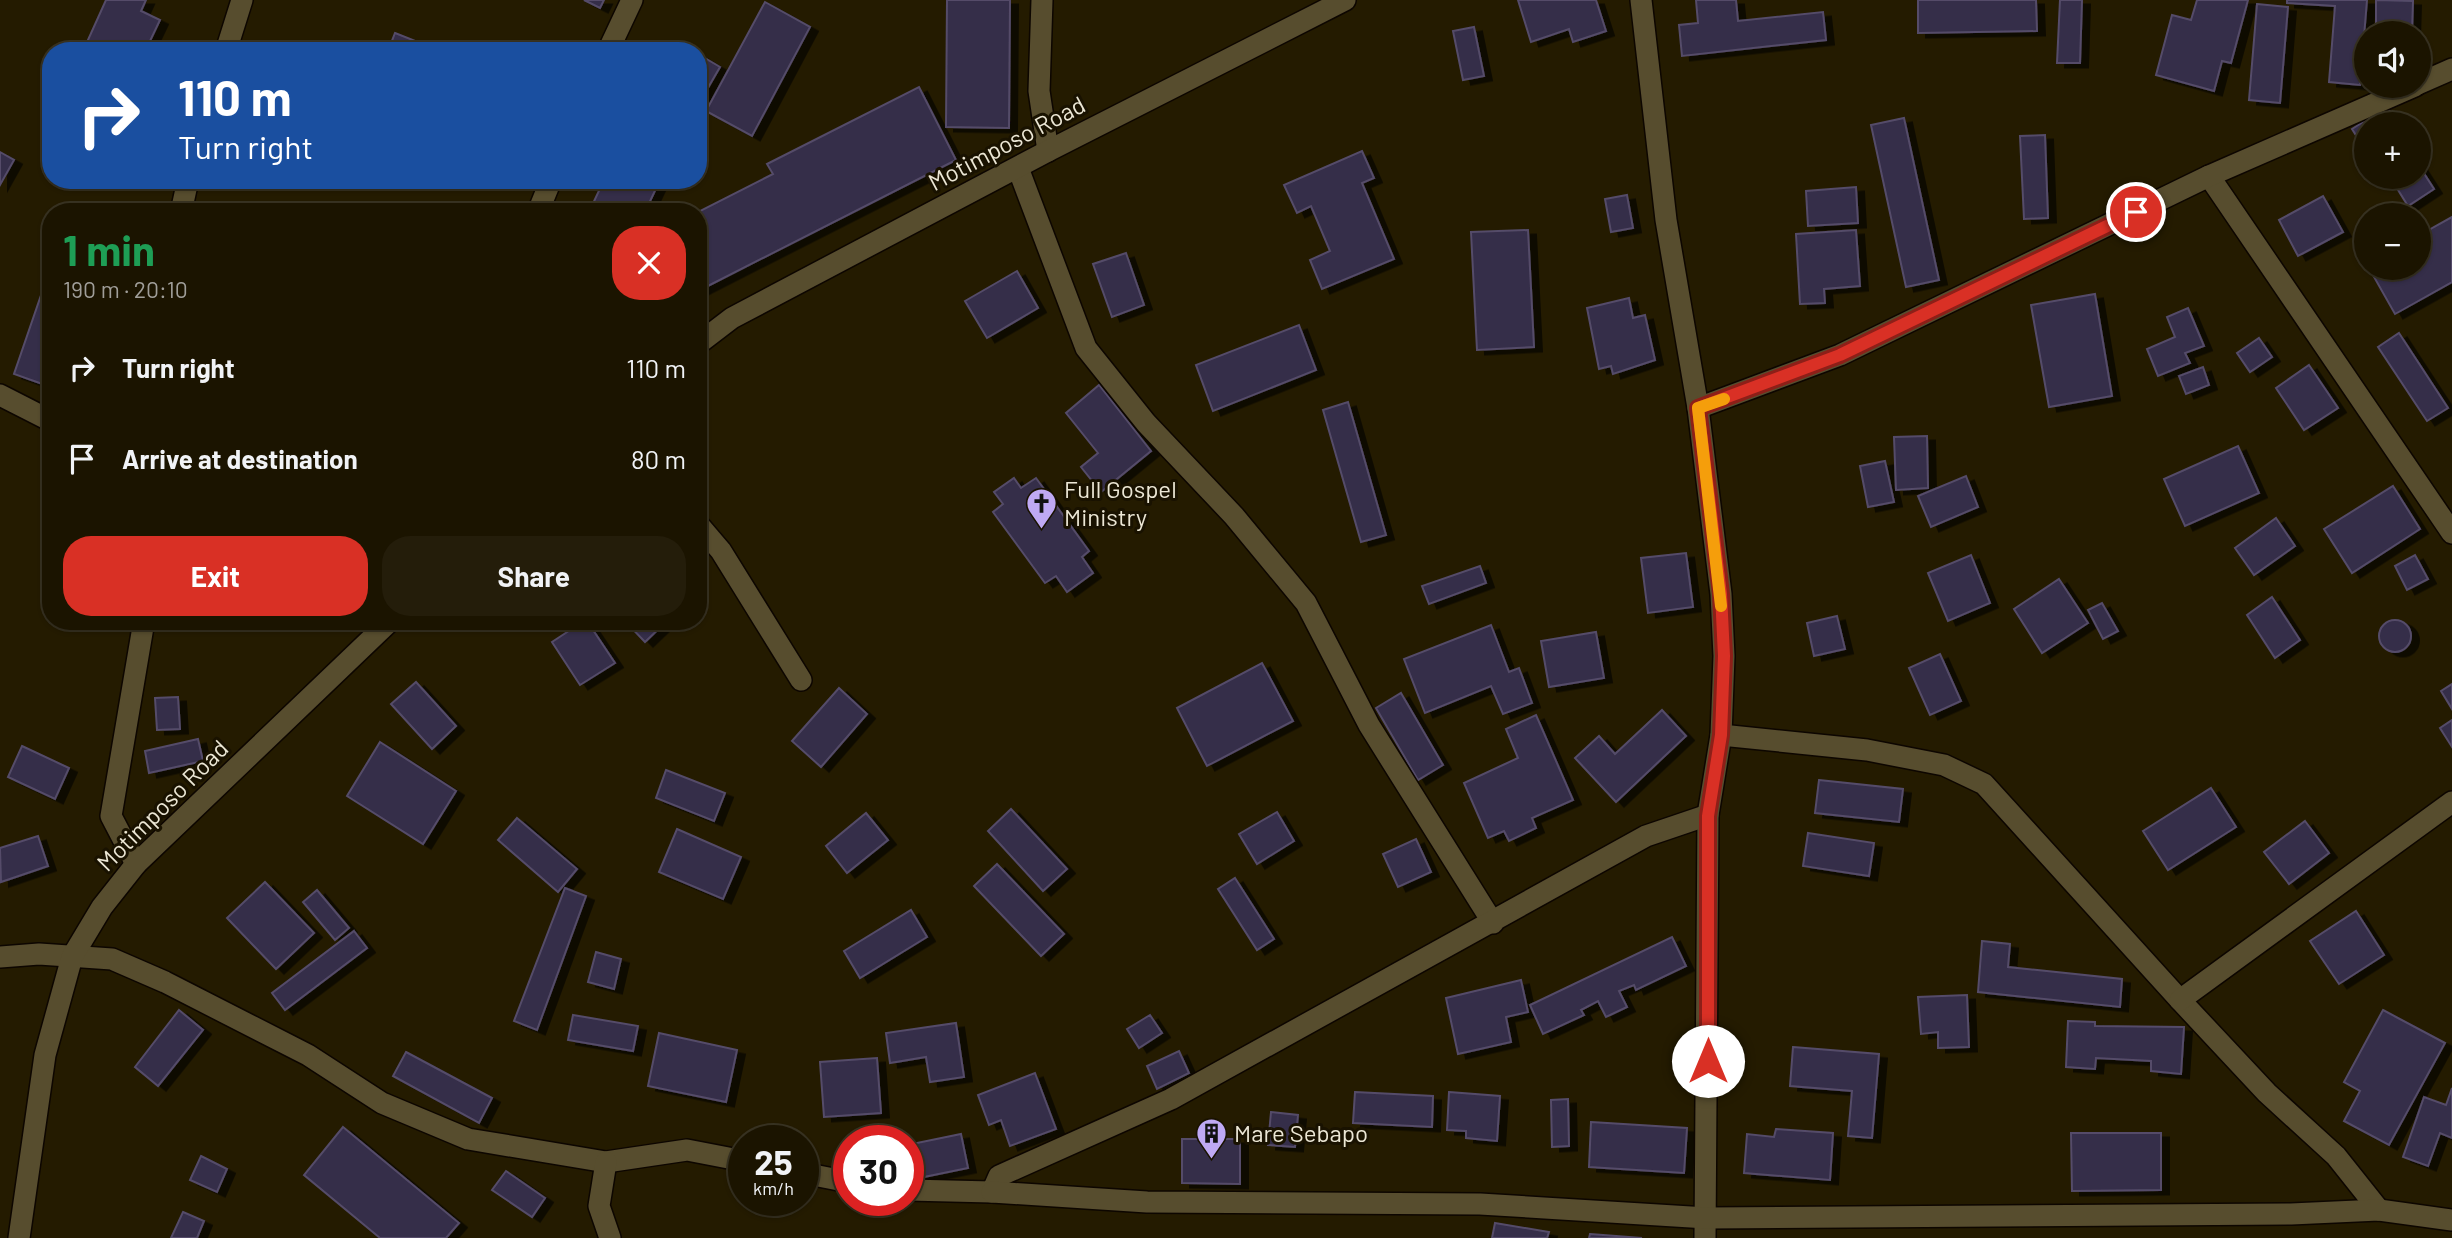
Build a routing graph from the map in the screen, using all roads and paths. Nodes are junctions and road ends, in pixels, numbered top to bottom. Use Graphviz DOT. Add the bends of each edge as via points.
graph roads {
  1 [pos="242,0"];
  2 [pos="632,0"];
  3 [pos="1042,0"];
  4 [pos="1345,0"];
  5 [pos="1641,0"];
  6 [pos="229,42"];
  7 [pos="612,42"];
  8 [pos="2452,69"];
  9 [pos="2431,79"];
  10 [pos="2387,98"];
  11 [pos="1048,151"];
  12 [pos="1018,168"];
  13 [pos="2209,176"];
  14 [pos="707,337"];
  15 [pos="0,395"];
  16 [pos="1698,408"];
  17 [pos="42,416"];
  18 [pos="2452,533"];
  19 [pos="707,535"];
  20 [pos="142,630"];
  21 [pos="381,630"];
  22 [pos="801,680"];
  23 [pos="1721,735"];
  24 [pos="2452,802"];
  25 [pos="1708,816"];
  26 [pos="136,864"];
  27 [pos="1493,923"];
  28 [pos="0,957"];
  29 [pos="72,957"];
  30 [pos="2180,1000"];
  31 [pos="728,1158"];
  32 [pos="606,1163"];
  33 [pos="924,1190"];
  34 [pos="992,1192"];
  35 [pos="2379,1210"];
  36 [pos="2452,1220"];
  37 [pos="1706,1228"];
  38 [pos="19,1238"];
  39 [pos="611,1238"];
  1 -- 6 [label="street"];
  2 -- 7 [label="street"];
  3 -- 11 [label="street" via="1039,91"];
  4 -- 11 [label="street, Motimposo Road"];
  5 -- 16 [label="street" via="1666,220"];
  8 -- 9 [label="street"];
  10 -- 13 [label="street"];
  11 -- 12 [label="street, Motimposo Road"];
  12 -- 14 [label="street, Motimposo Road" via="732,318"];
  12 -- 27 [label="street" via="1086,348 1146,423 1234,516 1306,603 1368,725"];
  13 -- 16 [label="street" via="1840,355"];
  13 -- 18 [label="street"];
  15 -- 17 [label="street"];
  16 -- 23 [label="street" via="1721,594"];
  19 -- 22 [label="street"];
  20 -- 26 [label="street" via="111,816"];
  21 -- 26 [label="street, Motimposo Road"];
  23 -- 25 [label="street"];
  23 -- 30 [label="street" via="1893,755 1944,765 1984,784"];
  24 -- 30 [label="street"];
  25 -- 27 [label="street" via="1646,836"];
  25 -- 37 [label="street"];
  26 -- 29 [label="street, Motimposo Road" via="102,907"];
  27 -- 34 [label="street" via="1171,1099 999,1177"];
  28 -- 29 [label="street"];
  29 -- 32 [label="street" via="112,959 165,982 308,1055 382,1103 468,1139"];
  29 -- 38 [label="street, Motimposo Road" via="45,1055"];
  30 -- 35 [label="street" via="2267,1093 2336,1156"];
  31 -- 32 [label="street" via="687,1150"];
  32 -- 39 [label="street" via="599,1206"];
  33 -- 34 [label="street"];
  34 -- 37 [label="street" via="1147,1202 1480,1204"];
  35 -- 36 [label="street"];
  35 -- 37 [label="street"];
}
